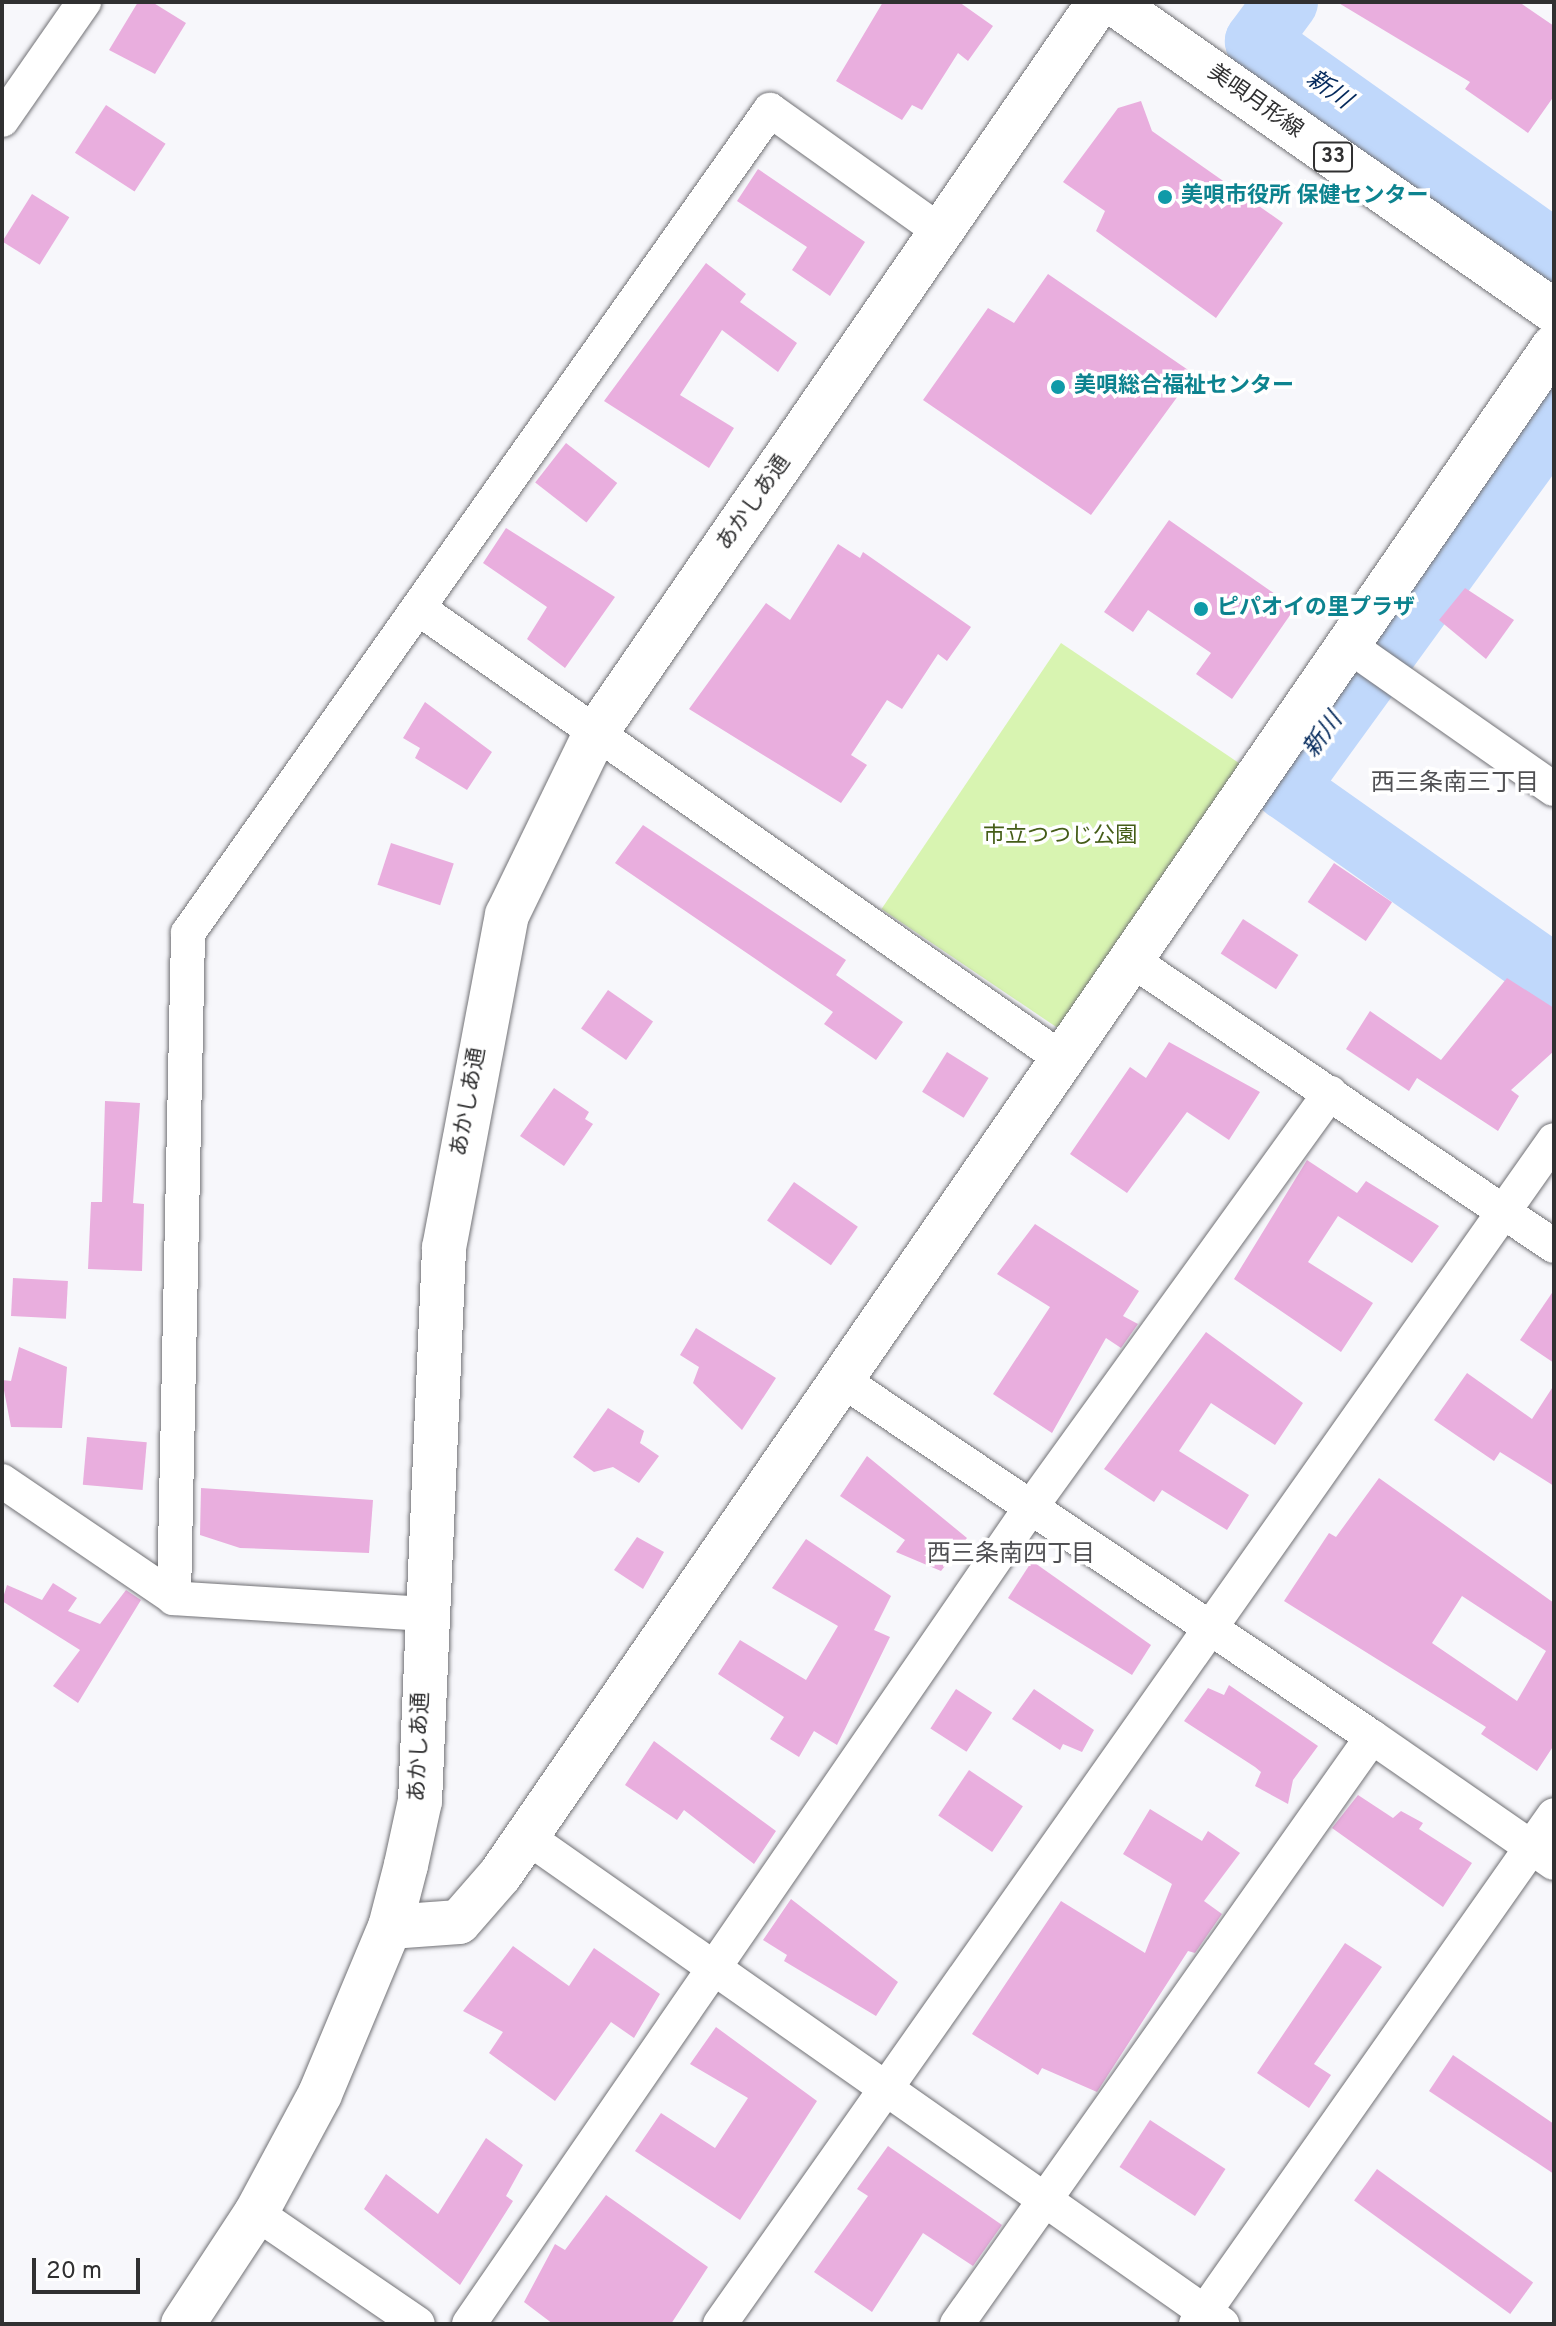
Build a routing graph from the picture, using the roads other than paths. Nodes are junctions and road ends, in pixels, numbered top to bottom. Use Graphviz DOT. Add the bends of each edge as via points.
graph roads {
  1 [pos="84,2"];
  2 [pos="1099,2"];
  3 [pos="1112,2"];
  4 [pos="2,120"];
  5 [pos="941,232"];
  6 [pos="1554,311"];
  7 [pos="1554,346"];
  8 [pos="418,608"];
  9 [pos="1348,645"];
  10 [pos="595,734"];
  11 [pos="1554,789"];
  12 [pos="1133,961"];
  13 [pos="1062,1059"];
  14 [pos="1330,1093"];
  15 [pos="1554,1140"];
  16 [pos="1503,1210"];
  17 [pos="1554,1246"];
  18 [pos="839,1378"];
  19 [pos="2,1481"];
  20 [pos="1031,1507"];
  21 [pos="174,1598"];
  22 [pos="425,1614"];
  23 [pos="1210,1626"];
  24 [pos="1372,1737"];
  25 [pos="1554,1815"];
  26 [pos="527,1837"];
  27 [pos="1543,1855"];
  28 [pos="390,1927"];
  29 [pos="711,1966"];
  30 [pos="884,2087"];
  31 [pos="1043,2199"];
  32 [pos="256,2213"];
  33 [pos="1208,2320"];
  34 [pos="183,2324"];
  35 [pos="418,2324"];
  36 [pos="469,2324"];
  37 [pos="720,2324"];
  38 [pos="957,2324"];
  1 -- 4 [label="street"];
  2 -- 5 [label="street, あかしあ通"];
  3 -- 6 [label="street, 美唄月形線 / 33"];
  5 -- 8 [label="street" via="770,110"];
  5 -- 10 [label="street, あかしあ通"];
  7 -- 9 [label="street"];
  8 -- 10 [label="street"];
  8 -- 21 [label="street" via="188,933"];
  9 -- 11 [label="street"];
  9 -- 12 [label="street"];
  10 -- 13 [label="street"];
  10 -- 22 [label="street, あかしあ通" via="507,915 486,1001 444,1248"];
  12 -- 13 [label="street"];
  12 -- 14 [label="street"];
  13 -- 18 [label="street"];
  14 -- 16 [label="street"];
  14 -- 20 [label="street"];
  15 -- 16 [label="street"];
  16 -- 17 [label="street"];
  16 -- 23 [label="street"];
  18 -- 20 [label="street"];
  18 -- 26 [label="street"];
  19 -- 21 [label="street"];
  20 -- 23 [label="street"];
  20 -- 29 [label="street"];
  21 -- 22 [label="street"];
  22 -- 28 [label="street, あかしあ通" via="420,1801"];
  23 -- 24 [label="street"];
  23 -- 30 [label="street"];
  24 -- 27 [label="street"];
  24 -- 31 [label="street"];
  25 -- 27 [label="street"];
  26 -- 28 [label="street" via="459,1922"];
  26 -- 29 [label="street"];
  27 -- 33 [label="street"];
  28 -- 32 [label="street, あかしあ通" via="320,2094"];
  29 -- 30 [label="street"];
  29 -- 36 [label="street"];
  30 -- 31 [label="street"];
  30 -- 37 [label="street"];
  31 -- 33 [label="street"];
  31 -- 38 [label="street"];
  32 -- 34 [label="street, あかしあ通"];
  32 -- 35 [label="street"];
}
